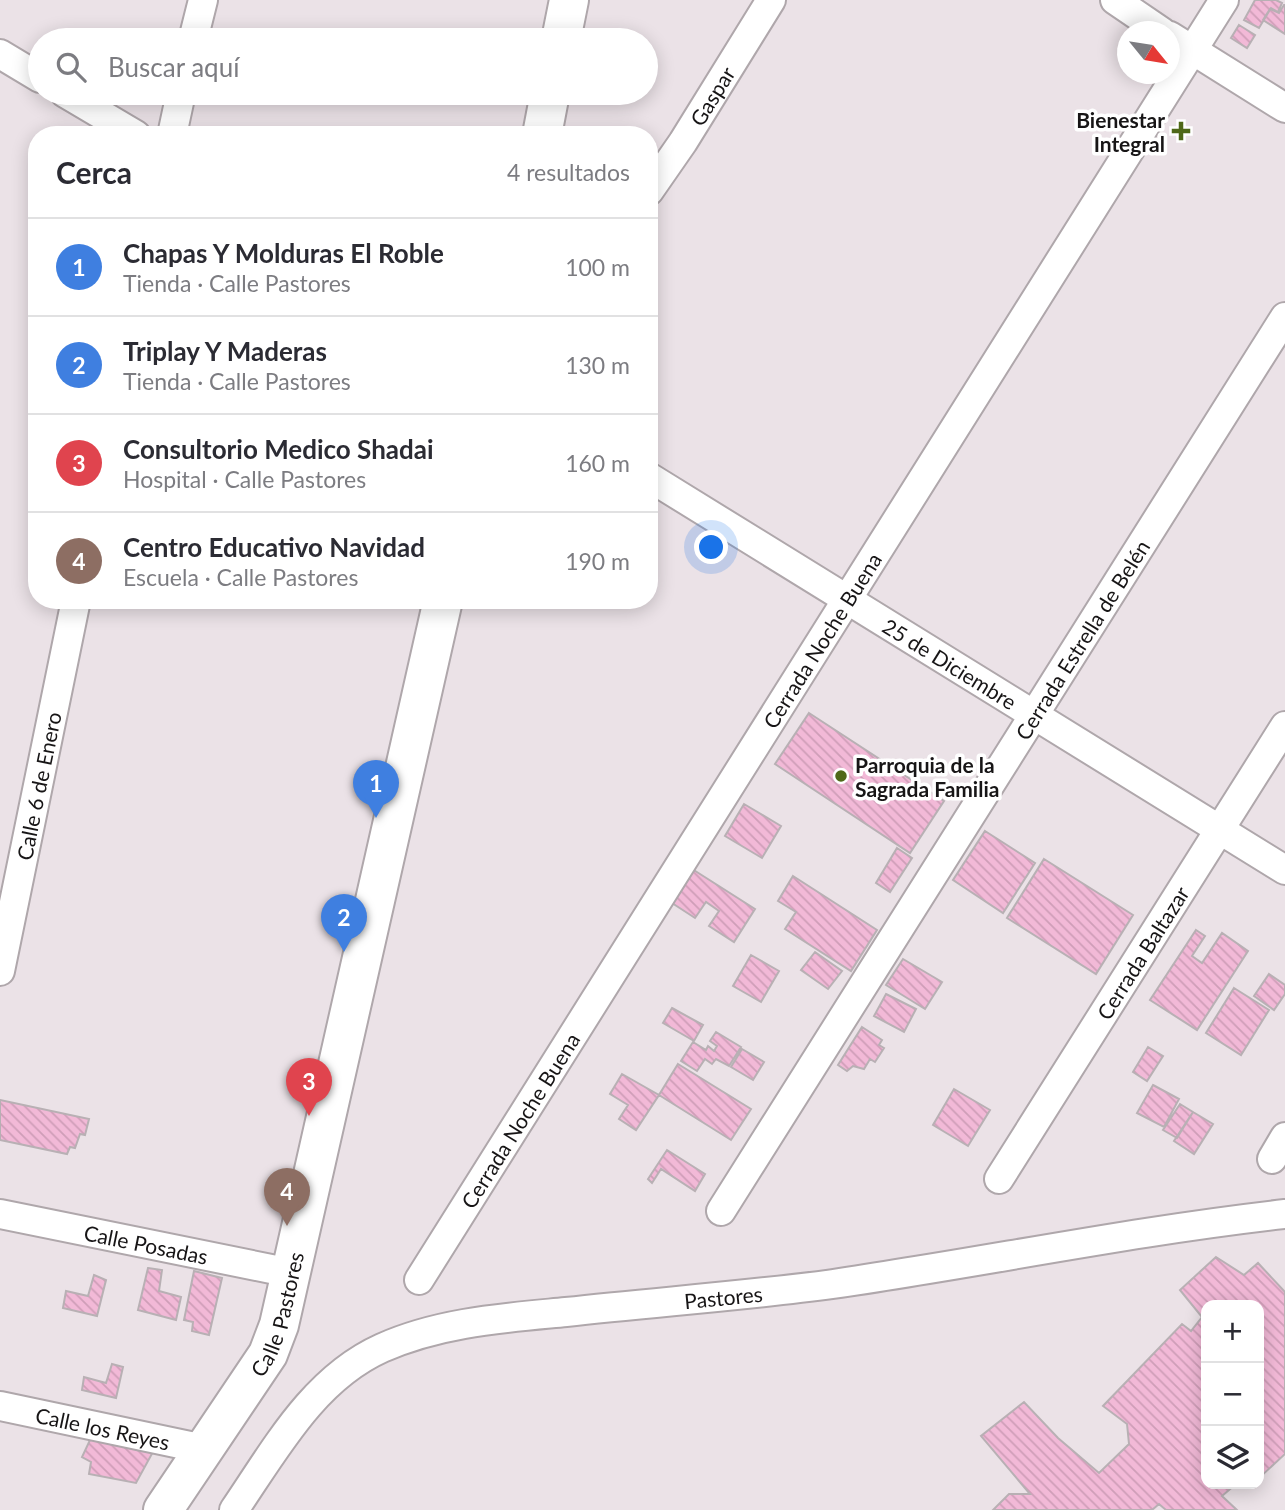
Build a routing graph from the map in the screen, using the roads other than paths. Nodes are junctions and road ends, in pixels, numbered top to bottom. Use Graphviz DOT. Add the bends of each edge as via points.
graph roads {
  1 [pos="202,0"];
  2 [pos="569,0"];
  3 [pos="771,0"];
  4 [pos="1115,0"];
  5 [pos="1224,0"];
  6 [pos="1146,21"];
  7 [pos="196,28"];
  8 [pos="563,28"];
  9 [pos="1181,44"];
  10 [pos="0,54"];
  11 [pos="28,71"];
  12 [pos="85,105"];
  13 [pos="178,105"];
  14 [pos="548,105"];
  15 [pos="1285,108"];
  16 [pos="121,126"];
  17 [pos="174,126"];
  18 [pos="544,126"];
  19 [pos="658,178"];
  20 [pos="1285,317"];
  21 [pos="658,484"];
  22 [pos="845,598"];
  23 [pos="74,609"];
  24 [pos="441,609"];
  25 [pos="1036,716"];
  26 [pos="1285,726"];
  27 [pos="1219,830"];
  28 [pos="1285,870"];
  29 [pos="0,971"];
  30 [pos="999,1179"];
  31 [pos="721,1211"];
  32 [pos="0,1214"];
  33 [pos="1285,1214"];
  34 [pos="290,1273"];
  35 [pos="419,1280"];
  36 [pos="0,1406"];
  37 [pos="204,1449"];
  38 [pos="163,1510"];
  39 [pos="234,1510"];
  1 -- 7 [label="street"];
  2 -- 8 [label="street"];
  3 -- 19 [label="street, Gaspar"];
  4 -- 6 [label="street"];
  5 -- 9 [label="street, Cerrada Noche Buena"];
  9 -- 15 [label="street"];
  9 -- 22 [label="street, Cerrada Noche Buena"];
  10 -- 11 [label="street"];
  12 -- 16 [label="street"];
  13 -- 17 [label="street"];
  14 -- 18 [label="street"];
  20 -- 25 [label="street, Cerrada Estrella de Belén"];
  21 -- 22 [label="street, 25 de Diciembre"];
  22 -- 25 [label="street, 25 de Diciembre"];
  22 -- 35 [label="street, Cerrada Noche Buena"];
  23 -- 29 [label="street, Calle 6 de Enero"];
  24 -- 34 [label="street, Calle Pastores"];
  25 -- 27 [label="street, 25 de Diciembre"];
  25 -- 31 [label="street, Cerrada Estrella de Belén"];
  26 -- 27 [label="street, Cerrada Baltazar"];
  27 -- 28 [label="street, 25 de Diciembre"];
  27 -- 30 [label="street, Cerrada Baltazar"];
  32 -- 34 [label="street, Calle Posadas"];
  33 -- 39 [label="street, Pastores" via="1189,1224 832,1284 431,1330 380,1349 327,1387 303,1409"];
  34 -- 37 [label="street, Calle Pastores" via="268,1354"];
  36 -- 37 [label="street, Calle los Reyes"];
  37 -- 38 [label="street, Calle Pastores"];
}
